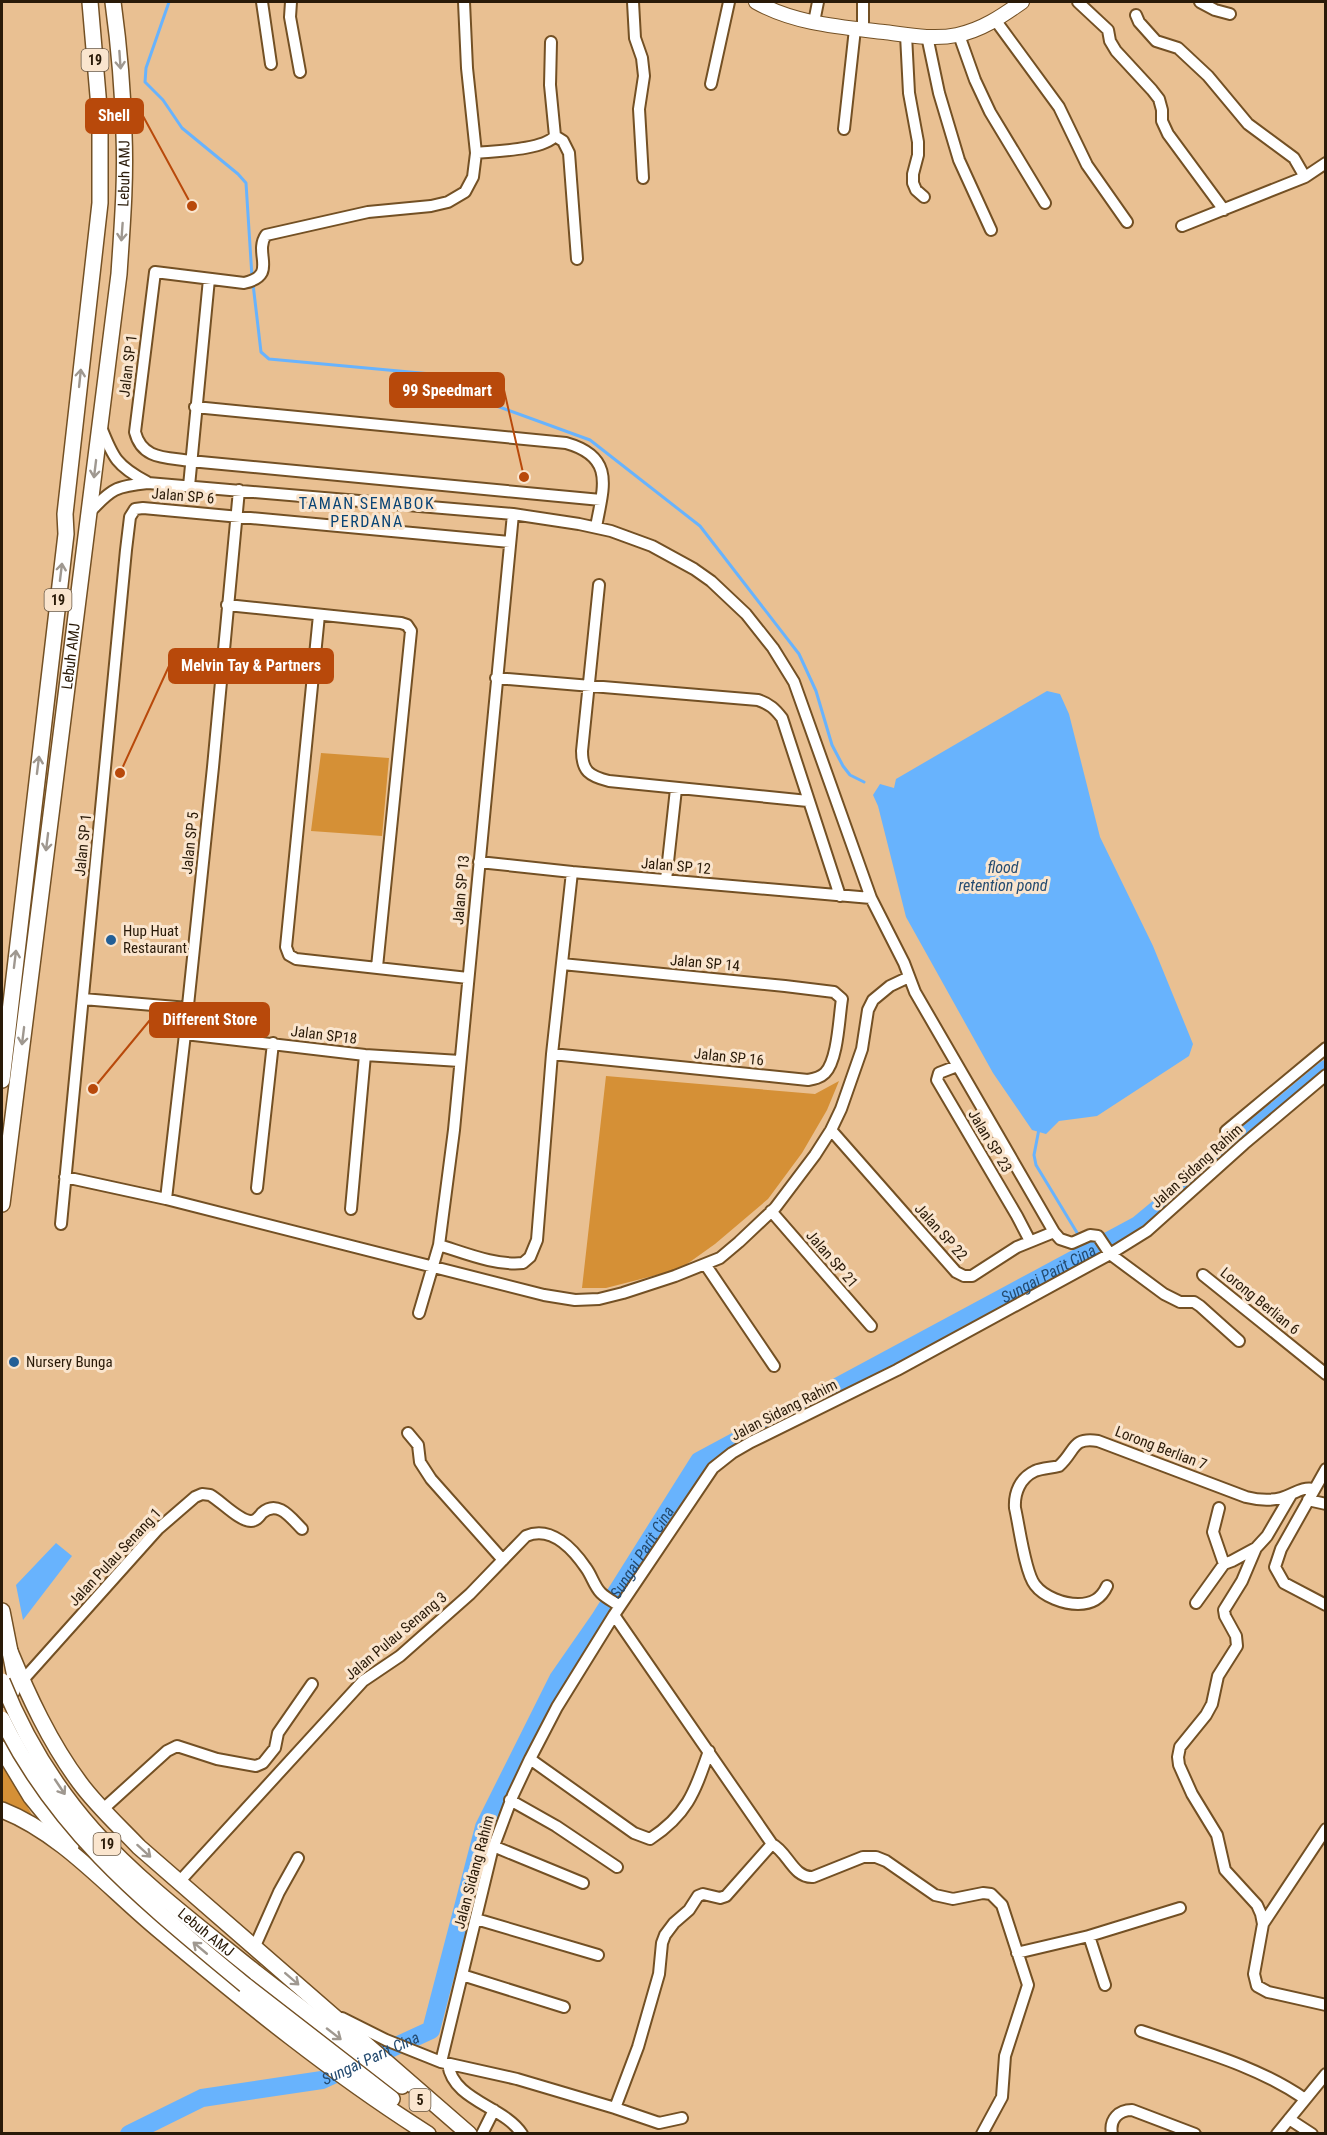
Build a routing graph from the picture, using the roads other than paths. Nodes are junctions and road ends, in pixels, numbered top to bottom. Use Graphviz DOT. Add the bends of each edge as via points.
graph roads {
  1 [pos="90,2"];
  2 [pos="113,2"];
  3 [pos="262,2"];
  4 [pos="291,2"];
  5 [pos="464,2"];
  6 [pos="633,2"];
  7 [pos="729,2"];
  8 [pos="756,2"];
  9 [pos="818,2"];
  10 [pos="863,2"];
  11 [pos="1022,2"];
  12 [pos="1078,2"];
  13 [pos="1200,2"];
  14 [pos="1136,15"];
  15 [pos="1230,15"];
  16 [pos="996,21"];
  17 [pos="814,22"];
  18 [pos="859,29"];
  19 [pos="906,35"];
  20 [pos="959,35"];
  21 [pos="927,36"];
  22 [pos="551,42"];
  23 [pos="271,64"];
  24 [pos="300,72"];
  25 [pos="711,84"];
  26 [pos="844,129"];
  27 [pos="555,136"];
  28 [pos="476,153"];
  29 [pos="1326,163"];
  30 [pos="1305,177"];
  31 [pos="643,178"];
  32 [pos="924,196"];
  33 [pos="1046,203"];
  34 [pos="1224,210"];
  35 [pos="1127,222"];
  36 [pos="1182,226"];
  37 [pos="991,230"];
  38 [pos="578,260"];
  39 [pos="209,279"];
  40 [pos="195,407"];
  41 [pos="100,424"];
  42 [pos="190,461"];
  43 [pos="148,483"];
  44 [pos="189,486"];
  45 [pos="239,490"];
  46 [pos="601,500"];
  47 [pos="89,513"];
  48 [pos="513,514"];
  49 [pos="238,515"];
  50 [pos="130,517"];
  51 [pos="596,527"];
  52 [pos="510,542"];
  53 [pos="599,585"];
  54 [pos="227,605"];
  55 [pos="319,615"];
  56 [pos="496,678"];
  57 [pos="589,686"];
  58 [pos="676,789"];
  59 [pos="808,801"];
  60 [pos="479,862"];
  61 [pos="572,872"];
  62 [pos="666,880"];
  63 [pos="840,896"];
  64 [pos="871,898"];
  65 [pos="562,963"];
  66 [pos="377,967"];
  67 [pos="909,977"];
  68 [pos="468,978"];
  69 [pos="83,999"];
  70 [pos="842,999"];
  71 [pos="188,1008"];
  72 [pos="185,1034"];
  73 [pos="273,1043"];
  74 [pos="1326,1048"];
  75 [pos="552,1054"];
  76 [pos="365,1055"];
  77 [pos="460,1061"];
  78 [pos="957,1066"];
  79 [pos="1326,1075"];
  80 [pos="2,1080"];
  81 [pos="831,1130"];
  82 [pos="1226,1131"];
  83 [pos="65,1177"];
  84 [pos="258,1188"];
  85 [pos="166,1199"];
  86 [pos="2,1204"];
  87 [pos="351,1209"];
  88 [pos="771,1211"];
  89 [pos="61,1224"];
  90 [pos="1054,1232"];
  91 [pos="1030,1241"];
  92 [pos="439,1245"];
  93 [pos="1109,1251"];
  94 [pos="705,1264"];
  95 [pos="433,1267"];
  96 [pos="1203,1275"];
  97 [pos="419,1313"];
  98 [pos="871,1326"];
  99 [pos="1239,1341"];
  100 [pos="774,1366"];
  101 [pos="1326,1374"];
  102 [pos="408,1433"];
  103 [pos="1326,1469"];
  104 [pos="1314,1489"];
  105 [pos="1291,1495"];
  106 [pos="1308,1500"];
  107 [pos="1326,1504"];
  108 [pos="1219,1508"];
  109 [pos="302,1528"];
  110 [pos="1256,1548"];
  111 [pos="503,1560"];
  112 [pos="1224,1564"];
  113 [pos="1107,1586"];
  114 [pos="1196,1603"];
  115 [pos="614,1605"];
  116 [pos="1326,1605"];
  117 [pos="2,1611"];
  118 [pos="9,1649"];
  119 [pos="2,1681"];
  120 [pos="22,1681"];
  121 [pos="312,1684"];
  122 [pos="2,1699"];
  123 [pos="40,1718"];
  124 [pos="2,1719"];
  125 [pos="2,1731"];
  126 [pos="2,1746"];
  127 [pos="710,1751"];
  128 [pos="530,1759"];
  129 [pos="79,1782"];
  130 [pos="31,1797"];
  131 [pos="510,1800"];
  132 [pos="2,1810"];
  133 [pos="102,1810"];
  134 [pos="1326,1829"];
  135 [pos="772,1844"];
  136 [pos="493,1846"];
  137 [pos="298,1858"];
  138 [pos="617,1867"];
  139 [pos="178,1882"];
  140 [pos="106,1883"];
  141 [pos="583,1883"];
  142 [pos="1180,1908"];
  143 [pos="476,1919"];
  144 [pos="1263,1924"];
  145 [pos="1089,1936"];
  146 [pos="255,1946"];
  147 [pos="1017,1953"];
  148 [pos="598,1955"];
  149 [pos="462,1975"];
  150 [pos="1105,1985"];
  151 [pos="1326,2005"];
  152 [pos="564,2007"];
  153 [pos="329,2011"];
  154 [pos="1141,2031"];
  155 [pos="366,2051"];
  156 [pos="445,2063"];
  157 [pos="336,2064"];
  158 [pos="359,2073"];
  159 [pos="1326,2074"];
  160 [pos="1305,2099"];
  161 [pos="615,2108"];
  162 [pos="494,2110"];
  163 [pos="682,2118"];
  164 [pos="1289,2119"];
  165 [pos="428,2133"];
  166 [pos="437,2133"];
  167 [pos="468,2133"];
  168 [pos="482,2133"];
  169 [pos="522,2133"];
  170 [pos="982,2133"];
  171 [pos="1112,2133"];
  172 [pos="1195,2133"];
  173 [pos="1277,2133"];
  174 [pos="1312,2133"];
  80 -- 1 [label="highway, Lebuh AMJ / 19, one-way" via="100,203 100,118"];
  2 -- 41 [label="highway, Lebuh AMJ / 19, one-way" via="119,43 124,191 119,274"];
  3 -- 23 [label="street"];
  4 -- 24 [label="street"];
  5 -- 28 [label="street"];
  6 -- 31 [label="street" via="635,38 644,76 639,109"];
  7 -- 25 [label="street"];
  8 -- 17 [label="main road"];
  9 -- 17 [label="street"];
  10 -- 18 [label="street"];
  11 -- 16 [label="main road"];
  12 -- 34 [label="street" via="1108,30 1116,51 1152,90 1168,134"];
  13 -- 15 [label="street"];
  14 -- 30 [label="street" via="1156,41 1178,48 1208,76 1248,124 1294,158"];
  16 -- 20 [label="main road"];
  16 -- 35 [label="street" via="1059,107 1087,165"];
  17 -- 18 [label="main road"];
  18 -- 19 [label="main road"];
  18 -- 26 [label="street"];
  19 -- 21 [label="main road"];
  19 -- 32 [label="street" via="909,93 918,142 913,183"];
  20 -- 21 [label="main road"];
  20 -- 33 [label="street" via="990,112"];
  21 -- 37 [label="street" via="956,149"];
  22 -- 27 [label="street"];
  27 -- 28 [label="street" via="529,146"];
  27 -- 38 [label="street" via="569,153"];
  28 -- 39 [label="street" via="470,186 459,197 431,206 368,212 266,235 262,241 264,266 253,281"];
  29 -- 30 [label="street"];
  30 -- 34 [label="street"];
  34 -- 36 [label="street"];
  39 -- 40 [label="street"];
  39 -- 42 [label="street, Jalan SP 1" via="155,272 135,432 145,451"];
  40 -- 42 [label="street"];
  40 -- 46 [label="street" via="566,443 584,450 598,463 604,477"];
  41 -- 43 [label="street" via="121,466"];
  41 -- 47 [label="highway, Lebuh AMJ / 19, one-way"];
  42 -- 44 [label="street"];
  42 -- 46 [label="street, Jalan SP 1"];
  43 -- 44 [label="street"];
  43 -- 47 [label="street" via="118,487"];
  44 -- 45 [label="street"];
  45 -- 48 [label="street"];
  45 -- 49 [label="street, Jalan SP 5"];
  46 -- 51 [label="street"];
  47 -- 86 [label="highway, Lebuh AMJ / 19, one-way"];
  48 -- 51 [label="street"];
  48 -- 52 [label="street, Jalan SP 13"];
  49 -- 50 [label="street, Jalan SP 6" via="143,508 135,509"];
  49 -- 52 [label="street, Jalan SP 6"];
  49 -- 54 [label="street, Jalan SP 5"];
  50 -- 69 [label="street, Jalan SP 1"];
  51 -- 64 [label="street" via="652,546 694,568 730,597 773,648 802,700"];
  52 -- 56 [label="street, Jalan SP 13"];
  53 -- 57 [label="street"];
  54 -- 55 [label="street"];
  54 -- 71 [label="street, Jalan SP 5"];
  55 -- 66 [label="street" via="286,947 296,959"];
  55 -- 66 [label="street" via="401,623 411,631"];
  56 -- 57 [label="street"];
  56 -- 60 [label="street, Jalan SP 13"];
  57 -- 58 [label="street" via="582,751 586,771 609,781"];
  57 -- 59 [label="street" via="768,703 782,718"];
  58 -- 59 [label="street"];
  58 -- 62 [label="street"];
  59 -- 63 [label="street"];
  60 -- 61 [label="street, Jalan SP 12"];
  60 -- 68 [label="street, Jalan SP 13"];
  61 -- 62 [label="street, Jalan SP 12"];
  61 -- 65 [label="street"];
  62 -- 63 [label="street, Jalan SP 12"];
  63 -- 64 [label="street, Jalan SP 12"];
  64 -- 67 [label="street"];
  65 -- 70 [label="street, Jalan SP 14" via="834,992"];
  65 -- 75 [label="street"];
  66 -- 68 [label="street"];
  67 -- 78 [label="street"];
  67 -- 81 [label="street" via="873,1000 862,1049"];
  68 -- 77 [label="street, Jalan SP 13"];
  69 -- 71 [label="street"];
  69 -- 83 [label="street, Jalan SP 1"];
  70 -- 75 [label="street, Jalan SP 16" via="832,1063 816,1078"];
  71 -- 72 [label="street, Jalan SP 5"];
  72 -- 73 [label="street, Jalan SP18"];
  72 -- 85 [label="street, Jalan SP 5"];
  73 -- 76 [label="street, Jalan SP18"];
  73 -- 84 [label="street"];
  74 -- 82 [label="street"];
  75 -- 92 [label="street" via="537,1240 530,1257 514,1264"];
  76 -- 77 [label="street, Jalan SP18"];
  76 -- 87 [label="street"];
  77 -- 92 [label="street, Jalan SP 13"];
  78 -- 90 [label="street"];
  78 -- 91 [label="street, Jalan SP 23" via="939,1073 937,1080"];
  79 -- 93 [label="street, Jalan Sidang Rahim" via="1147,1231"];
  81 -- 88 [label="street"];
  81 -- 91 [label="street, Jalan SP 22" via="956,1272 972,1276"];
  83 -- 85 [label="street"];
  83 -- 89 [label="street, Jalan SP 1"];
  85 -- 95 [label="street"];
  88 -- 94 [label="street" via="720,1258"];
  88 -- 98 [label="street, Jalan SP 21"];
  90 -- 91 [label="street, Jalan SP 22"];
  90 -- 93 [label="street" via="1072,1244 1094,1234"];
  92 -- 95 [label="street, Jalan SP 13"];
  93 -- 99 [label="street" via="1164,1294 1200,1306"];
  93 -- 115 [label="street, Jalan Sidang Rahim" via="897,1370 732,1453 713,1468"];
  94 -- 95 [label="street" via="623,1293 575,1300"];
  94 -- 100 [label="street"];
  95 -- 97 [label="street, Jalan SP 13"];
  96 -- 101 [label="street, Lorong Berlian 6"];
  102 -- 111 [label="street" via="418,1445 420,1462 431,1479"];
  103 -- 104 [label="street"];
  104 -- 105 [label="street, Lorong Berlian 7" via="1307,1487"];
  104 -- 106 [label="street"];
  105 -- 110 [label="street"];
  105 -- 113 [label="street, Lorong Berlian 7" via="1269,1500 1246,1497 1098,1441 1083,1440 1059,1466 1035,1471 1022,1481 1015,1508 1035,1586 1068,1604 1086,1604 1103,1595"];
  106 -- 107 [label="street"];
  106 -- 116 [label="street" via="1275,1567 1284,1583"];
  108 -- 112 [label="street" via="1213,1532"];
  109 -- 120 [label="street, Jalan Pulau Senang 1" via="280,1509 267,1509 252,1521 243,1519 210,1495 195,1497 158,1529"];
  110 -- 112 [label="street"];
  110 -- 144 [label="street" via="1224,1610 1237,1646 1218,1676 1212,1704 1180,1747 1178,1756 1192,1794 1217,1835 1224,1870 1257,1905"];
  111 -- 115 [label="street, Jalan Pulau Senang 3" via="526,1536 537,1532 550,1534 565,1544"];
  111 -- 139 [label="street, Jalan Pulau Senang 3" via="400,1656 363,1681"];
  112 -- 114 [label="street"];
  115 -- 127 [label="street"];
  115 -- 128 [label="street, Jalan Sidang Rahim"];
  117 -- 118 [label="highway"];
  118 -- 120 [label="highway"];
  118 -- 122 [label="highway" via="14,1685"];
  119 -- 155 [label="highway, Lebuh AMJ / 19, one-way, bridge" via="45,1765 93,1830 126,1863 255,1972"];
  120 -- 123 [label="highway"];
  121 -- 133 [label="street" via="278,1732 275,1748 262,1763 256,1766 217,1759 177,1746 167,1750"];
  123 -- 125 [label="main road"];
  123 -- 126 [label="main road"];
  123 -- 129 [label="highway"];
  157 -- 124 [label="highway, Lebuh AMJ / 19, one-way, bridge" via="115,1874 58,1809"];
  126 -- 130 [label="highway"];
  127 -- 128 [label="street" via="688,1803 650,1839 633,1833"];
  127 -- 135 [label="street"];
  128 -- 131 [label="street, Jalan Sidang Rahim"];
  129 -- 130 [label="highway" via="61,1762 44,1758 33,1763 27,1772"];
  129 -- 133 [label="highway"];
  130 -- 140 [label="highway"];
  131 -- 136 [label="street, Jalan Sidang Rahim"];
  131 -- 138 [label="street"];
  132 -- 140 [label="highway" via="64,1847"];
  133 -- 139 [label="highway, one-way"];
  134 -- 144 [label="street"];
  135 -- 147 [label="street" via="806,1877 863,1857 876,1857 935,1895 953,1899 991,1894 1002,1905"];
  135 -- 161 [label="street" via="726,1896 698,1896 669,1929 662,1943 659,1974 638,2047"];
  136 -- 141 [label="street"];
  136 -- 143 [label="street, Jalan Sidang Rahim"];
  137 -- 146 [label="street"];
  139 -- 146 [label="highway"];
  140 -- 157 [label="highway" via="175,1944"];
  142 -- 145 [label="street"];
  143 -- 148 [label="street"];
  143 -- 149 [label="street, Jalan Sidang Rahim"];
  144 -- 151 [label="street" via="1254,1974 1257,1986"];
  145 -- 147 [label="street"];
  145 -- 150 [label="street"];
  146 -- 153 [label="highway, one-way"];
  147 -- 170 [label="street" via="1028,1985 1005,2056 1002,2097"];
  149 -- 152 [label="street"];
  149 -- 156 [label="street, Jalan Sidang Rahim"];
  153 -- 155 [label="highway"];
  153 -- 156 [label="street" via="386,2040"];
  154 -- 160 [label="street" via="1253,2069"];
  155 -- 167 [label="highway"];
  156 -- 161 [label="street"];
  156 -- 162 [label="street" via="460,2087"];
  157 -- 158 [label="highway, Lebuh AMJ / 19"];
  157 -- 165 [label="highway" via="344,2078"];
  158 -- 166 [label="highway, Lebuh AMJ / 5"];
  159 -- 160 [label="street"];
  160 -- 164 [label="street"];
  161 -- 163 [label="street" via="659,2124"];
  162 -- 168 [label="street"];
  162 -- 169 [label="street"];
  164 -- 173 [label="street"];
  164 -- 174 [label="street"];
  171 -- 172 [label="street" via="1118,2113 1123,2110"];
}
